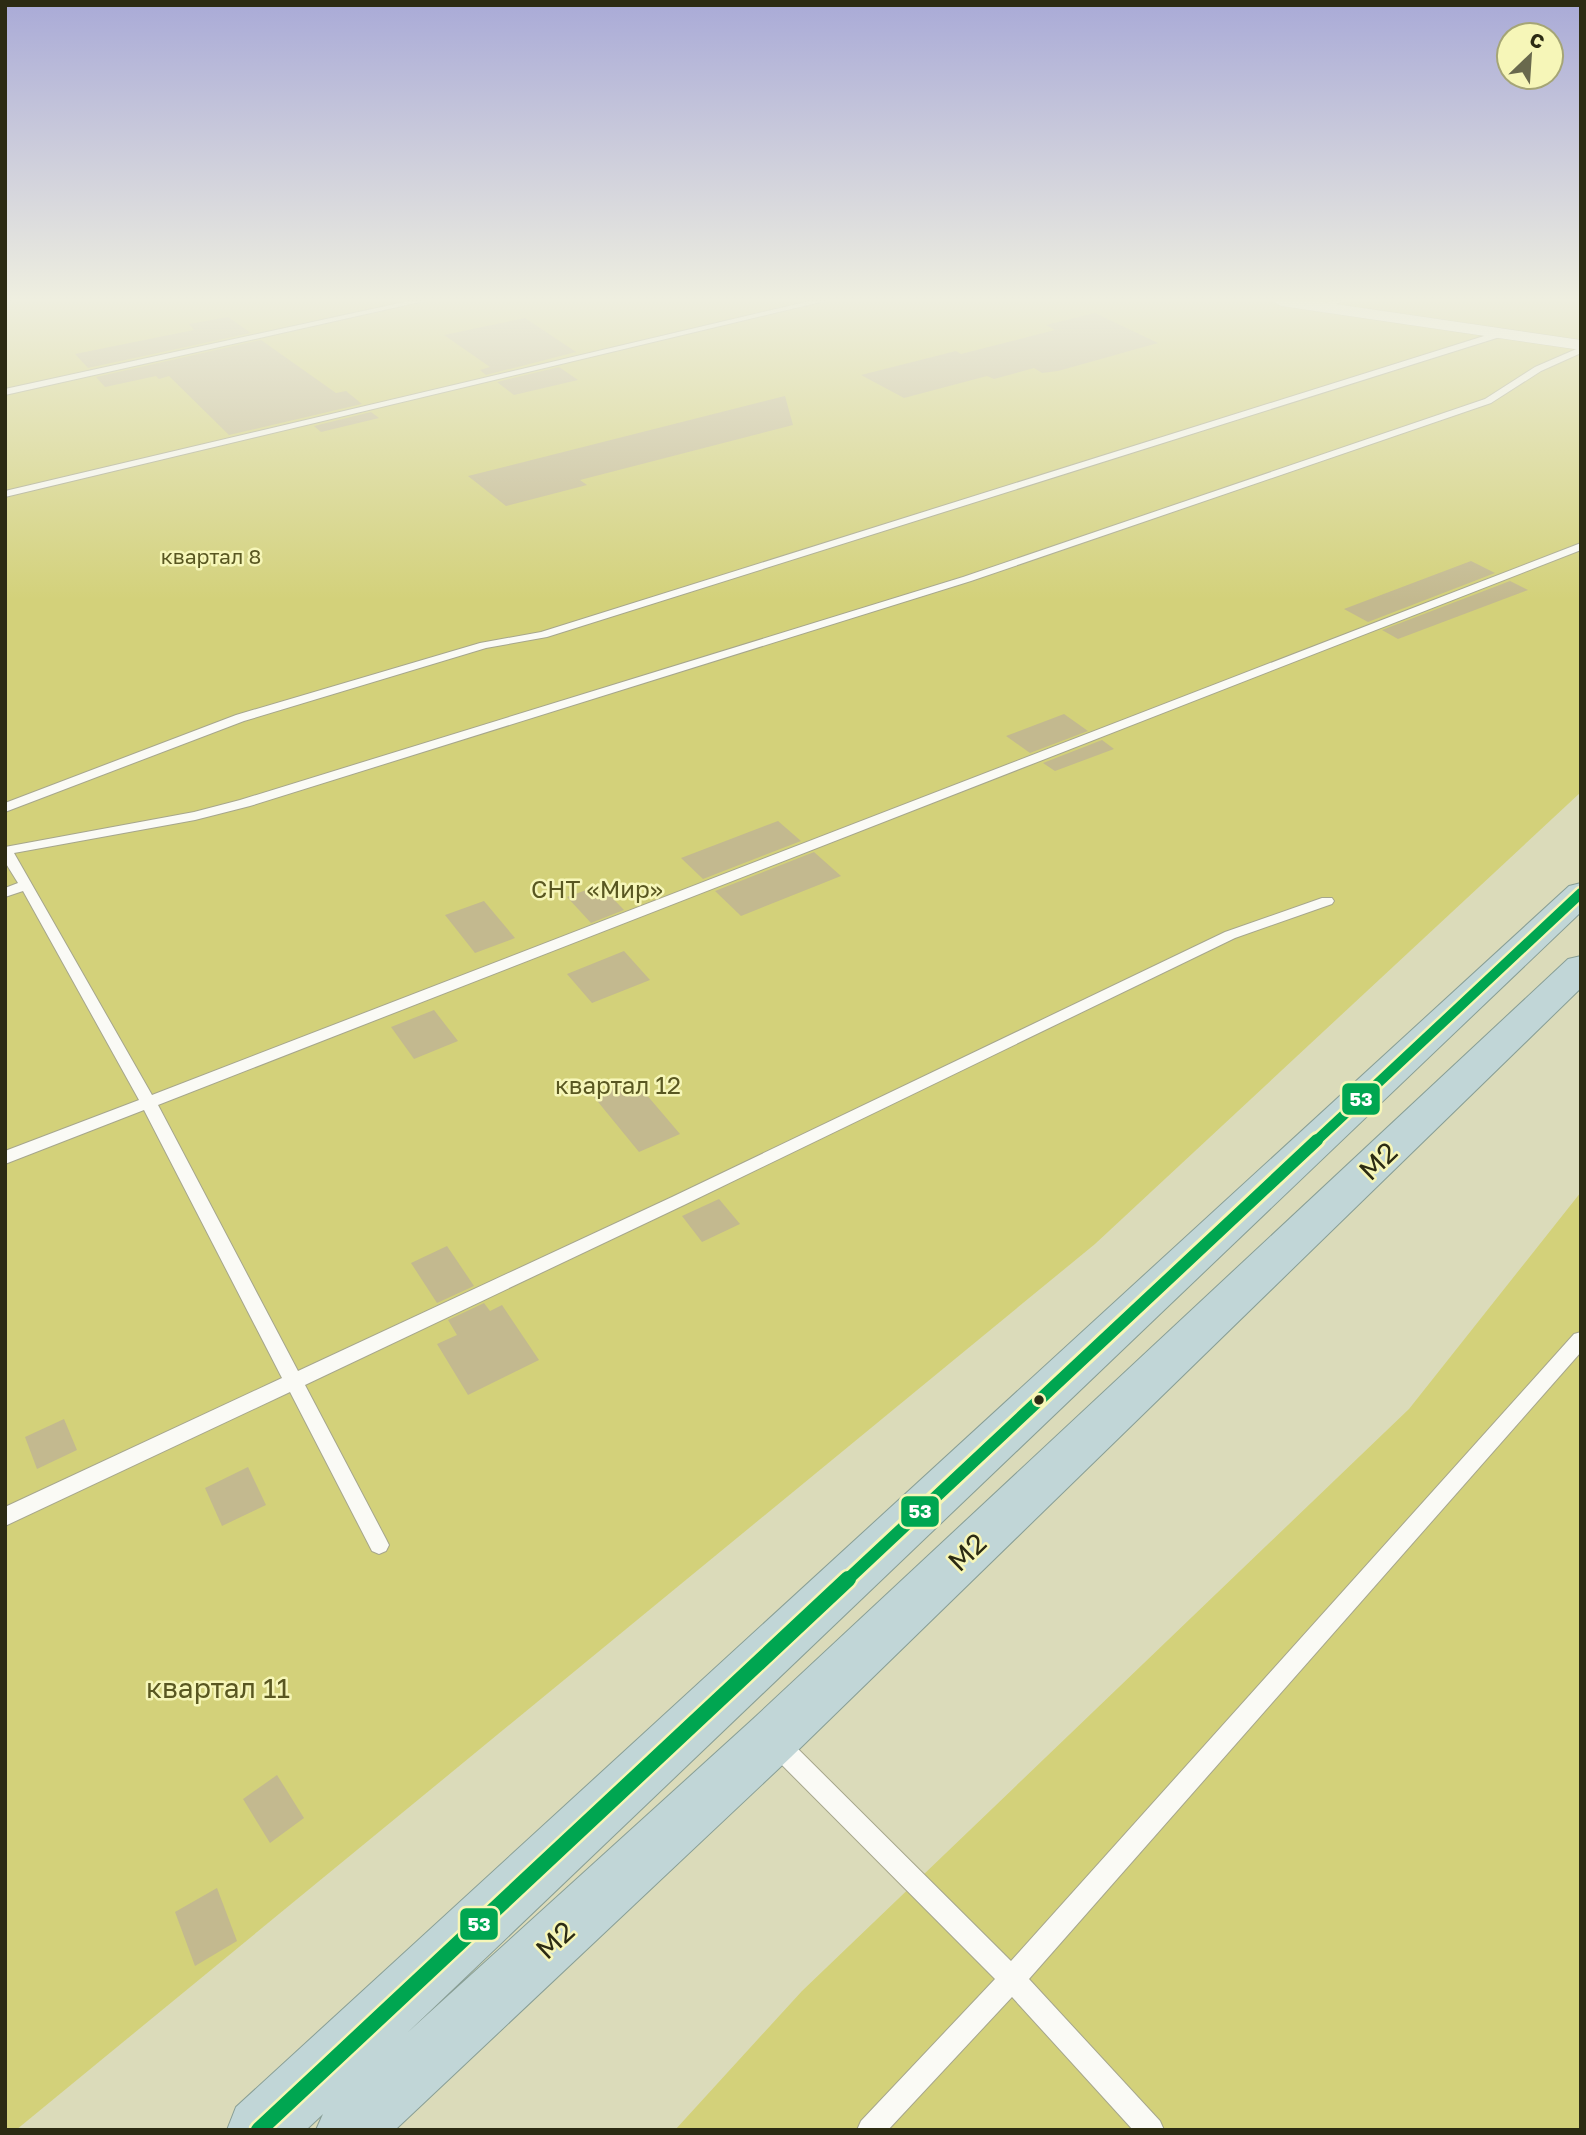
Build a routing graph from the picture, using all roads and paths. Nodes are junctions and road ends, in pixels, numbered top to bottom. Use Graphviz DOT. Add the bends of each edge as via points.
graph roads {
  1 [pos="400,401"];
  2 [pos="1288,401"];
  3 [pos="1489,401"];
  4 [pos="5,494"];
  5 [pos="1581,547"];
  6 [pos="5,807"];
  7 [pos="6,851"];
  8 [pos="27,885"];
  9 [pos="5,893"];
  10 [pos="1581,893"];
  11 [pos="1327,901"];
  12 [pos="1581,967"];
  13 [pos="148,1102"];
  14 [pos="5,1158"];
  15 [pos="1581,1339"];
  16 [pos="293,1381"];
  17 [pos="5,1517"];
  18 [pos="379,1545"];
  19 [pos="772,1738"];
  20 [pos="1012,1979"];
  21 [pos="259,2130"];
  22 [pos="348,2130"];
  23 [pos="870,2130"];
  24 [pos="1151,2130"];
  1 -- 4 [label="lane"];
  2 -- 6 [label="lane" via="543,635 484,645 240,718"];
  3 -- 7 [label="lane" via="967,579 245,803"];
  5 -- 13 [label="lane"];
  7 -- 8 [label="lane"];
  8 -- 9 [label="lane"];
  8 -- 13 [label="lane"];
  10 -- 21 [label="highway"];
  11 -- 16 [label="lane" via="1230,935"];
  12 -- 19 [label="highway, М2"];
  13 -- 14 [label="lane"];
  13 -- 16 [label="lane"];
  15 -- 20 [label="lane"];
  16 -- 17 [label="lane"];
  16 -- 18 [label="lane"];
  19 -- 20 [label="lane"];
  19 -- 22 [label="highway, М2"];
  20 -- 23 [label="lane"];
  20 -- 24 [label="lane"];
}
